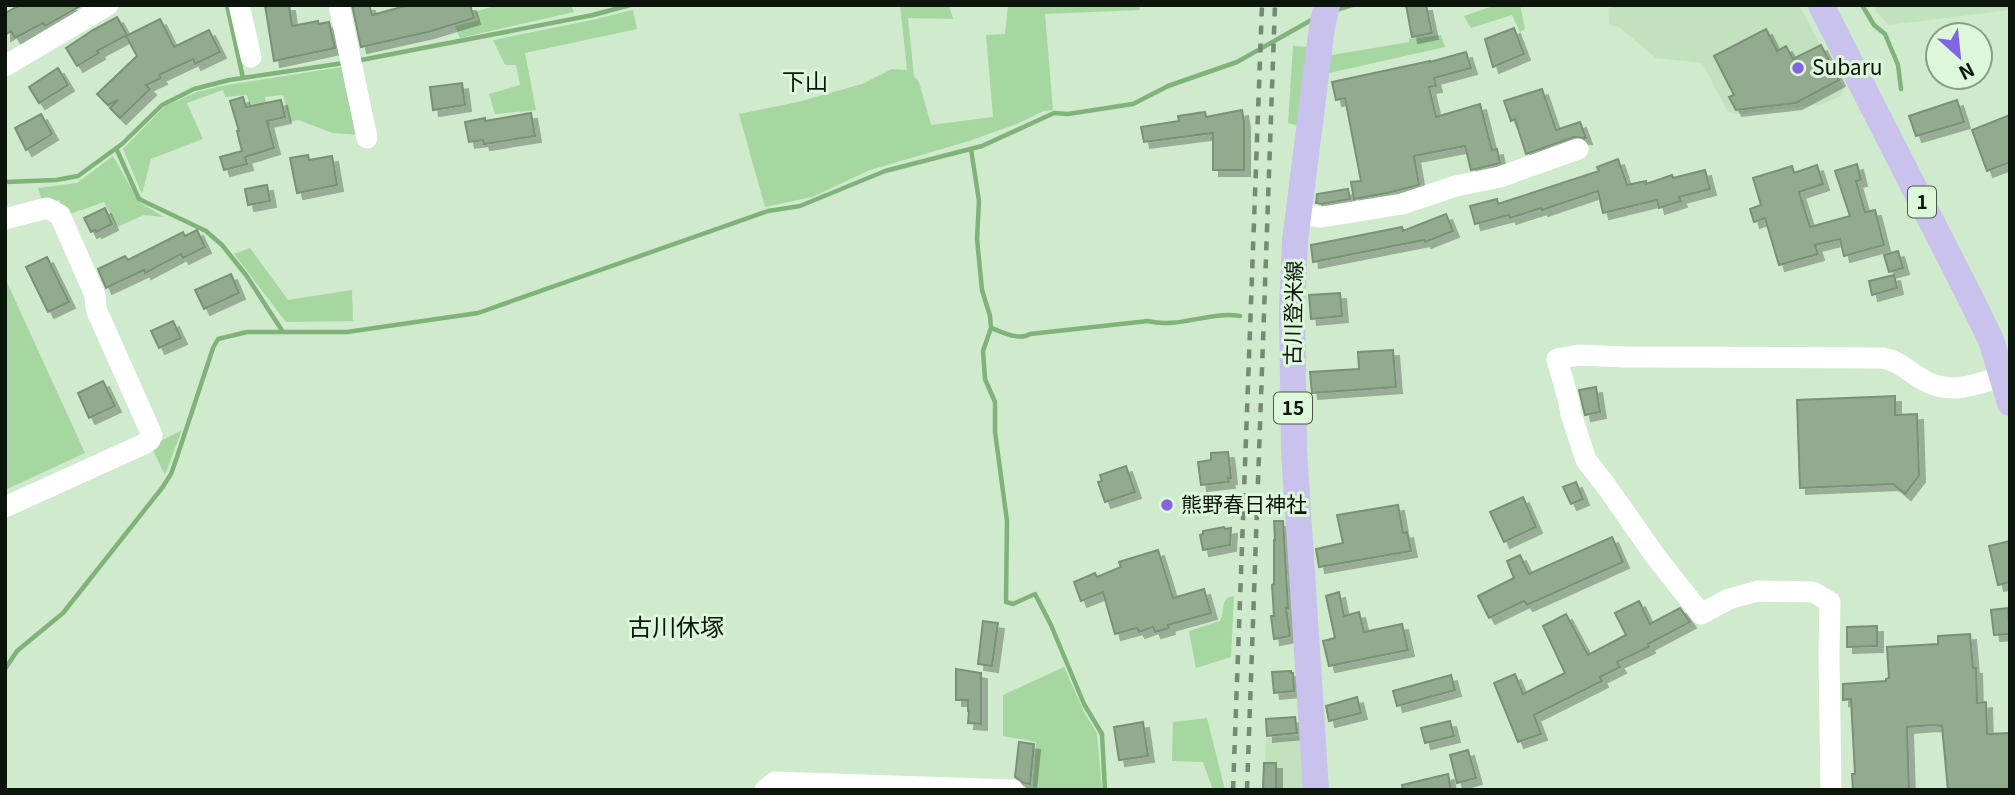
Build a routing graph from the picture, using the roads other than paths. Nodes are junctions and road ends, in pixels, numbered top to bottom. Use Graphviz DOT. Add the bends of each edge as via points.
graph roads {
  1 [pos="108,5"];
  2 [pos="239,5"];
  3 [pos="339,5"];
  4 [pos="1821,5"];
  5 [pos="1325,16"];
  6 [pos="251,57"];
  7 [pos="5,66"];
  8 [pos="367,138"];
  9 [pos="1578,149"];
  10 [pos="1298,214"];
  11 [pos="5,219"];
  12 [pos="2006,375"];
  13 [pos="2010,403"];
  14 [pos="5,507"];
  15 [pos="765,790"];
  16 [pos="1013,790"];
  17 [pos="1316,790"];
  18 [pos="1831,790"];
  1 -- 7 [label="street"];
  2 -- 6 [label="street"];
  3 -- 8 [label="street"];
  4 -- 12 [label="main road, 1"];
  5 -- 10 [label="main road, 古川登米線 / 15"];
  9 -- 10 [label="street" via="1402,204 1322,218"];
  10 -- 17 [label="main road, 古川登米線 / 15" via="1292,308 1294,442"];
  11 -- 14 [label="street" via="47,208 60,215 152,435 144,444"];
  12 -- 13 [label="main road, 1"];
  12 -- 18 [label="street" via="1944,389 1893,359 1882,358 1579,355 1556,359 1586,460 1700,614 1758,591 1813,592 1830,602"];
  15 -- 16 [label="street" via="775,782"];
}
